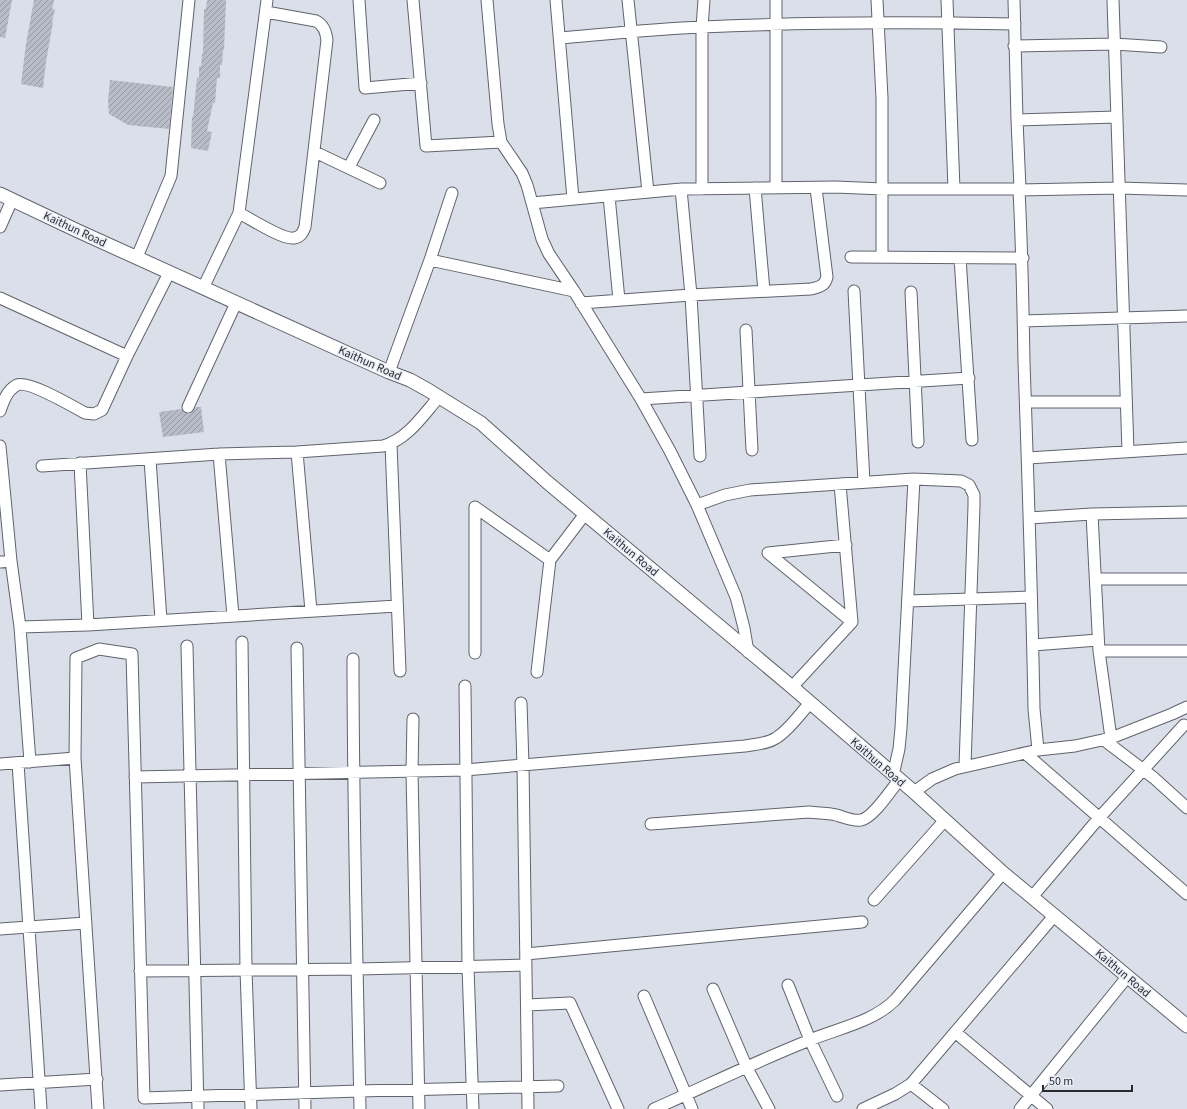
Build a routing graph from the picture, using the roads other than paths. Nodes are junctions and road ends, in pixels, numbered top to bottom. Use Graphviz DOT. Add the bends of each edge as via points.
graph roads {
  1 [pos="189,0"];
  2 [pos="267,0"];
  3 [pos="359,0"];
  4 [pos="413,0"];
  5 [pos="487,0"];
  6 [pos="556,0"];
  7 [pos="628,0"];
  8 [pos="704,0"];
  9 [pos="776,0"];
  10 [pos="877,0"];
  11 [pos="947,0"];
  12 [pos="1014,0"];
  13 [pos="1112,0"];
  14 [pos="266,12"];
  15 [pos="878,22"];
  16 [pos="947,22"];
  17 [pos="1015,24"];
  18 [pos="776,25"];
  19 [pos="702,27"];
  20 [pos="631,32"];
  21 [pos="560,38"];
  22 [pos="1114,44"];
  23 [pos="1014,46"];
  24 [pos="1161,46"];
  25 [pos="421,83"];
  26 [pos="1116,117"];
  27 [pos="374,120"];
  28 [pos="1017,120"];
  29 [pos="501,142"];
  30 [pos="315,152"];
  31 [pos="349,168"];
  32 [pos="380,183"];
  33 [pos="756,188"];
  34 [pos="776,188"];
  35 [pos="816,188"];
  36 [pos="1119,188"];
  37 [pos="681,189"];
  38 [pos="702,189"];
  39 [pos="882,189"];
  40 [pos="954,189"];
  41 [pos="1020,189"];
  42 [pos="1187,190"];
  43 [pos="648,192"];
  44 [pos="452,193"];
  45 [pos="609,196"];
  46 [pos="6,197"];
  47 [pos="573,199"];
  48 [pos="532,203"];
  49 [pos="239,213"];
  50 [pos="0,227"];
  51 [pos="138,257"];
  52 [pos="851,257"];
  53 [pos="882,257"];
  54 [pos="960,258"];
  55 [pos="1023,258"];
  56 [pos="430,260"];
  57 [pos="168,272"];
  58 [pos="203,288"];
  59 [pos="764,290"];
  60 [pos="854,290"];
  61 [pos="574,291"];
  62 [pos="911,292"];
  63 [pos="692,295"];
  64 [pos="0,298"];
  65 [pos="619,300"];
  66 [pos="236,303"];
  67 [pos="581,303"];
  68 [pos="1187,316"];
  69 [pos="1123,318"];
  70 [pos="1023,321"];
  71 [pos="746,330"];
  72 [pos="127,356"];
  73 [pos="389,372"];
  74 [pos="969,378"];
  75 [pos="915,382"];
  76 [pos="859,386"];
  77 [pos="749,393"];
  78 [pos="439,396"];
  79 [pos="697,396"];
  80 [pos="641,399"];
  81 [pos="1026,402"];
  82 [pos="1126,402"];
  83 [pos="188,407"];
  84 [pos="0,411"];
  85 [pos="972,440"];
  86 [pos="918,442"];
  87 [pos="391,444"];
  88 [pos="0,446"];
  89 [pos="1187,448"];
  90 [pos="752,450"];
  91 [pos="1128,451"];
  92 [pos="297,452"];
  93 [pos="219,454"];
  94 [pos="700,456"];
  95 [pos="1028,458"];
  96 [pos="150,459"];
  97 [pos="80,463"];
  98 [pos="42,466"];
  99 [pos="914,479"];
  100 [pos="864,482"];
  101 [pos="840,484"];
  102 [pos="697,505"];
  103 [pos="1187,512"];
  104 [pos="585,514"];
  105 [pos="1092,514"];
  106 [pos="1029,518"];
  107 [pos="846,545"];
  108 [pos="550,560"];
  109 [pos="6,562"];
  110 [pos="1096,579"];
  111 [pos="1187,579"];
  112 [pos="1031,597"];
  113 [pos="971,599"];
  114 [pos="908,601"];
  115 [pos="398,606"];
  116 [pos="311,611"];
  117 [pos="233,616"];
  118 [pos="161,620"];
  119 [pos="852,622"];
  120 [pos="88,625"];
  121 [pos="20,627"];
  122 [pos="242,642"];
  123 [pos="1033,645"];
  124 [pos="1099,645"];
  125 [pos="187,646"];
  126 [pos="297,648"];
  127 [pos="1187,651"];
  128 [pos="748,652"];
  129 [pos="475,653"];
  130 [pos="353,659"];
  131 [pos="400,671"];
  132 [pos="536,672"];
  133 [pos="465,686"];
  134 [pos="792,687"];
  135 [pos="521,703"];
  136 [pos="810,703"];
  137 [pos="1187,707"];
  138 [pos="1172,714"];
  139 [pos="413,719"];
  140 [pos="1185,727"];
  141 [pos="1108,739"];
  142 [pos="1038,750"];
  143 [pos="1025,753"];
  144 [pos="75,758"];
  145 [pos="24,763"];
  146 [pos="0,764"];
  147 [pos="523,765"];
  148 [pos="965,766"];
  149 [pos="1142,769"];
  150 [pos="465,770"];
  151 [pos="412,771"];
  152 [pos="353,772"];
  153 [pos="300,774"];
  154 [pos="243,775"];
  155 [pos="190,776"];
  156 [pos="135,777"];
  157 [pos="896,777"];
  158 [pos="914,792"];
  159 [pos="1187,808"];
  160 [pos="1099,818"];
  161 [pos="945,820"];
  162 [pos="651,824"];
  163 [pos="1003,873"];
  164 [pos="1187,894"];
  165 [pos="1032,897"];
  166 [pos="874,900"];
  167 [pos="1054,916"];
  168 [pos="862,922"];
  169 [pos="86,923"];
  170 [pos="29,927"];
  171 [pos="0,929"];
  172 [pos="526,959"];
  173 [pos="468,967"];
  174 [pos="416,968"];
  175 [pos="358,969"];
  176 [pos="246,970"];
  177 [pos="303,970"];
  178 [pos="140,971"];
  179 [pos="195,971"];
  180 [pos="1128,976"];
  181 [pos="788,985"];
  182 [pos="713,989"];
  183 [pos="644,996"];
  184 [pos="527,1004"];
  185 [pos="1187,1026"];
  186 [pos="955,1032"];
  187 [pos="810,1040"];
  188 [pos="748,1068"];
  189 [pos="97,1079"];
  190 [pos="40,1083"];
  191 [pos="911,1084"];
  192 [pos="0,1085"];
  193 [pos="558,1086"];
  194 [pos="528,1087"];
  195 [pos="472,1088"];
  196 [pos="418,1090"];
  197 [pos="359,1091"];
  198 [pos="305,1093"];
  199 [pos="250,1094"];
  200 [pos="686,1095"];
  201 [pos="198,1096"];
  202 [pos="837,1096"];
  203 [pos="1031,1096"];
  204 [pos="41,1109"];
  205 [pos="98,1109"];
  206 [pos="198,1109"];
  207 [pos="251,1109"];
  208 [pos="305,1109"];
  209 [pos="360,1109"];
  210 [pos="419,1109"];
  211 [pos="473,1109"];
  212 [pos="528,1109"];
  213 [pos="618,1109"];
  214 [pos="654,1109"];
  215 [pos="692,1109"];
  216 [pos="769,1109"];
  217 [pos="864,1109"];
  218 [pos="943,1109"];
  219 [pos="1020,1109"];
  220 [pos="1047,1109"];
  1 -- 51 [label="street" via="171,176"];
  2 -- 14 [label="street"];
  3 -- 25 [label="street" via="365,88"];
  4 -- 25 [label="street"];
  5 -- 29 [label="street"];
  6 -- 21 [label="street"];
  7 -- 20 [label="street"];
  8 -- 19 [label="street"];
  9 -- 18 [label="street"];
  10 -- 15 [label="street"];
  11 -- 16 [label="street"];
  12 -- 17 [label="street"];
  13 -- 22 [label="street"];
  14 -- 30 [label="street" via="316,22 323,27 327,35"];
  14 -- 49 [label="street"];
  15 -- 16 [label="street"];
  15 -- 18 [label="street"];
  15 -- 39 [label="street" via="882,98"];
  16 -- 17 [label="street"];
  16 -- 40 [label="street"];
  17 -- 23 [label="street"];
  18 -- 19 [label="street"];
  18 -- 34 [label="street"];
  19 -- 20 [label="street"];
  19 -- 38 [label="street"];
  20 -- 21 [label="street"];
  20 -- 43 [label="street"];
  21 -- 47 [label="street"];
  22 -- 23 [label="street"];
  22 -- 24 [label="street"];
  22 -- 26 [label="street"];
  23 -- 28 [label="street"];
  25 -- 29 [label="street" via="426,146"];
  26 -- 28 [label="street"];
  26 -- 36 [label="street"];
  27 -- 31 [label="street"];
  28 -- 41 [label="street"];
  29 -- 48 [label="street" via="522,173"];
  30 -- 31 [label="street"];
  30 -- 49 [label="street" via="305,227 299,236 290,238 281,235"];
  31 -- 32 [label="street"];
  33 -- 34 [label="street"];
  33 -- 38 [label="street"];
  33 -- 59 [label="street"];
  34 -- 35 [label="street"];
  35 -- 39 [label="street"];
  35 -- 59 [label="street" via="826,282 820,287"];
  36 -- 41 [label="street"];
  36 -- 42 [label="street"];
  36 -- 69 [label="street"];
  37 -- 38 [label="street"];
  37 -- 43 [label="street"];
  37 -- 63 [label="street"];
  39 -- 40 [label="street"];
  39 -- 53 [label="street"];
  40 -- 41 [label="street"];
  41 -- 55 [label="street"];
  43 -- 45 [label="street"];
  44 -- 56 [label="street"];
  45 -- 47 [label="street"];
  45 -- 65 [label="street"];
  46 -- 50 [label="street"];
  46 -- 51 [label="street, Kaithun Road"];
  47 -- 48 [label="street"];
  48 -- 61 [label="street" via="549,254"];
  49 -- 58 [label="street"];
  51 -- 57 [label="street, Kaithun Road"];
  52 -- 53 [label="street"];
  53 -- 54 [label="street"];
  54 -- 55 [label="street"];
  54 -- 74 [label="street"];
  55 -- 70 [label="street"];
  56 -- 61 [label="street"];
  56 -- 73 [label="street"];
  57 -- 58 [label="street, Kaithun Road"];
  57 -- 72 [label="street"];
  58 -- 66 [label="street, Kaithun Road"];
  59 -- 63 [label="street"];
  60 -- 76 [label="street"];
  61 -- 67 [label="street"];
  62 -- 75 [label="street"];
  63 -- 65 [label="street"];
  63 -- 79 [label="street"];
  64 -- 72 [label="street"];
  65 -- 67 [label="street"];
  66 -- 73 [label="street, Kaithun Road"];
  66 -- 83 [label="street"];
  67 -- 80 [label="street"];
  68 -- 69 [label="street"];
  69 -- 70 [label="street"];
  69 -- 82 [label="street"];
  70 -- 81 [label="street"];
  71 -- 77 [label="street"];
  72 -- 84 [label="street" via="105,405 98,413 85,413 35,387 21,384 16,385 8,393"];
  73 -- 78 [label="street, Kaithun Road"];
  74 -- 75 [label="street"];
  74 -- 85 [label="street"];
  75 -- 76 [label="street"];
  75 -- 86 [label="street"];
  76 -- 77 [label="street"];
  76 -- 100 [label="street"];
  77 -- 79 [label="street"];
  77 -- 90 [label="street"];
  78 -- 87 [label="street" via="407,433"];
  78 -- 104 [label="street, Kaithun Road" via="481,423"];
  79 -- 80 [label="street"];
  79 -- 94 [label="street"];
  80 -- 102 [label="street"];
  81 -- 82 [label="street"];
  81 -- 95 [label="street"];
  82 -- 91 [label="street"];
  87 -- 92 [label="street"];
  87 -- 115 [label="street"];
  88 -- 109 [label="street"];
  89 -- 91 [label="street"];
  91 -- 95 [label="street"];
  92 -- 93 [label="street"];
  92 -- 116 [label="street"];
  93 -- 96 [label="street"];
  93 -- 117 [label="street"];
  95 -- 106 [label="street"];
  96 -- 97 [label="street"];
  96 -- 118 [label="street"];
  97 -- 98 [label="street"];
  97 -- 120 [label="street"];
  99 -- 100 [label="street"];
  99 -- 113 [label="street" via="961,481 972,488 974,506"];
  99 -- 114 [label="street"];
  100 -- 101 [label="street"];
  101 -- 102 [label="street" via="750,490"];
  101 -- 107 [label="street"];
  102 -- 128 [label="street" via="736,597"];
  103 -- 105 [label="street"];
  104 -- 108 [label="street"];
  104 -- 128 [label="street, Kaithun Road"];
  105 -- 106 [label="street"];
  105 -- 110 [label="street"];
  106 -- 112 [label="street"];
  107 -- 119 [label="street"];
  107 -- 119 [label="street" via="768,553"];
  108 -- 129 [label="street" via="475,507"];
  108 -- 132 [label="street"];
  109 -- 121 [label="street"];
  110 -- 111 [label="street"];
  110 -- 124 [label="street"];
  112 -- 113 [label="street"];
  112 -- 123 [label="street"];
  113 -- 114 [label="street"];
  113 -- 148 [label="street"];
  114 -- 157 [label="street"];
  115 -- 116 [label="street"];
  115 -- 131 [label="street"];
  116 -- 117 [label="street"];
  117 -- 118 [label="street"];
  118 -- 120 [label="street"];
  119 -- 134 [label="street"];
  120 -- 121 [label="street"];
  121 -- 145 [label="street"];
  122 -- 154 [label="street"];
  123 -- 124 [label="street"];
  123 -- 142 [label="street" via="1034,710"];
  124 -- 127 [label="street"];
  124 -- 141 [label="street"];
  125 -- 155 [label="street"];
  126 -- 153 [label="street"];
  128 -- 134 [label="street, Kaithun Road"];
  130 -- 152 [label="street"];
  133 -- 150 [label="street"];
  134 -- 136 [label="street, Kaithun Road"];
  135 -- 147 [label="street"];
  136 -- 147 [label="street" via="783,733 761,744"];
  136 -- 157 [label="street, Kaithun Road"];
  137 -- 138 [label="street"];
  138 -- 140 [label="street"];
  138 -- 141 [label="street"];
  139 -- 151 [label="street"];
  140 -- 149 [label="street"];
  141 -- 142 [label="street"];
  141 -- 149 [label="street"];
  142 -- 143 [label="street"];
  143 -- 148 [label="street"];
  143 -- 160 [label="street"];
  144 -- 145 [label="street"];
  144 -- 156 [label="street" via="76,658 99,649 132,654"];
  144 -- 169 [label="street"];
  145 -- 146 [label="street"];
  145 -- 170 [label="street"];
  147 -- 150 [label="street"];
  147 -- 172 [label="street"];
  148 -- 158 [label="street" via="944,773"];
  149 -- 159 [label="street"];
  149 -- 160 [label="street"];
  150 -- 151 [label="street"];
  150 -- 173 [label="street"];
  151 -- 152 [label="street"];
  151 -- 174 [label="street"];
  152 -- 153 [label="street"];
  152 -- 175 [label="street"];
  153 -- 154 [label="street"];
  153 -- 177 [label="street"];
  154 -- 155 [label="street"];
  154 -- 176 [label="street"];
  155 -- 156 [label="street"];
  155 -- 179 [label="street"];
  156 -- 178 [label="street"];
  157 -- 158 [label="street, Kaithun Road"];
  157 -- 162 [label="street" via="872,813 860,820 809,812"];
  158 -- 161 [label="street, Kaithun Road"];
  160 -- 164 [label="street"];
  160 -- 165 [label="street"];
  161 -- 163 [label="street, Kaithun Road"];
  161 -- 166 [label="street"];
  163 -- 165 [label="street, Kaithun Road"];
  163 -- 187 [label="street" via="889,1006 876,1014"];
  165 -- 167 [label="street, Kaithun Road"];
  167 -- 180 [label="street, Kaithun Road"];
  167 -- 186 [label="street"];
  168 -- 172 [label="street"];
  169 -- 170 [label="street"];
  169 -- 189 [label="street"];
  170 -- 171 [label="street"];
  170 -- 190 [label="street"];
  172 -- 173 [label="street"];
  172 -- 184 [label="street"];
  173 -- 174 [label="street"];
  173 -- 195 [label="street"];
  174 -- 175 [label="street"];
  174 -- 196 [label="street"];
  175 -- 177 [label="street"];
  175 -- 197 [label="street"];
  176 -- 177 [label="street"];
  176 -- 179 [label="street"];
  176 -- 199 [label="street"];
  177 -- 198 [label="street"];
  178 -- 179 [label="street"];
  178 -- 201 [label="street" via="144,1098"];
  179 -- 201 [label="street"];
  180 -- 185 [label="street, Kaithun Road"];
  180 -- 203 [label="street"];
  181 -- 187 [label="street"];
  182 -- 188 [label="street"];
  183 -- 200 [label="street"];
  184 -- 194 [label="street"];
  184 -- 213 [label="street" via="570,1003"];
  186 -- 191 [label="street"];
  186 -- 203 [label="street"];
  187 -- 188 [label="street"];
  187 -- 202 [label="street"];
  188 -- 200 [label="street"];
  188 -- 216 [label="street"];
  189 -- 190 [label="street"];
  189 -- 205 [label="street"];
  190 -- 192 [label="street"];
  190 -- 204 [label="street"];
  191 -- 217 [label="street"];
  191 -- 218 [label="street"];
  193 -- 194 [label="street"];
  194 -- 195 [label="street"];
  194 -- 212 [label="street"];
  195 -- 196 [label="street"];
  195 -- 211 [label="street"];
  196 -- 197 [label="street"];
  196 -- 210 [label="street"];
  197 -- 198 [label="street"];
  197 -- 209 [label="street"];
  198 -- 199 [label="street"];
  198 -- 208 [label="street"];
  199 -- 201 [label="street"];
  199 -- 207 [label="street"];
  200 -- 214 [label="street"];
  200 -- 215 [label="street"];
  201 -- 206 [label="street"];
  203 -- 219 [label="street"];
  203 -- 220 [label="street"];
}
